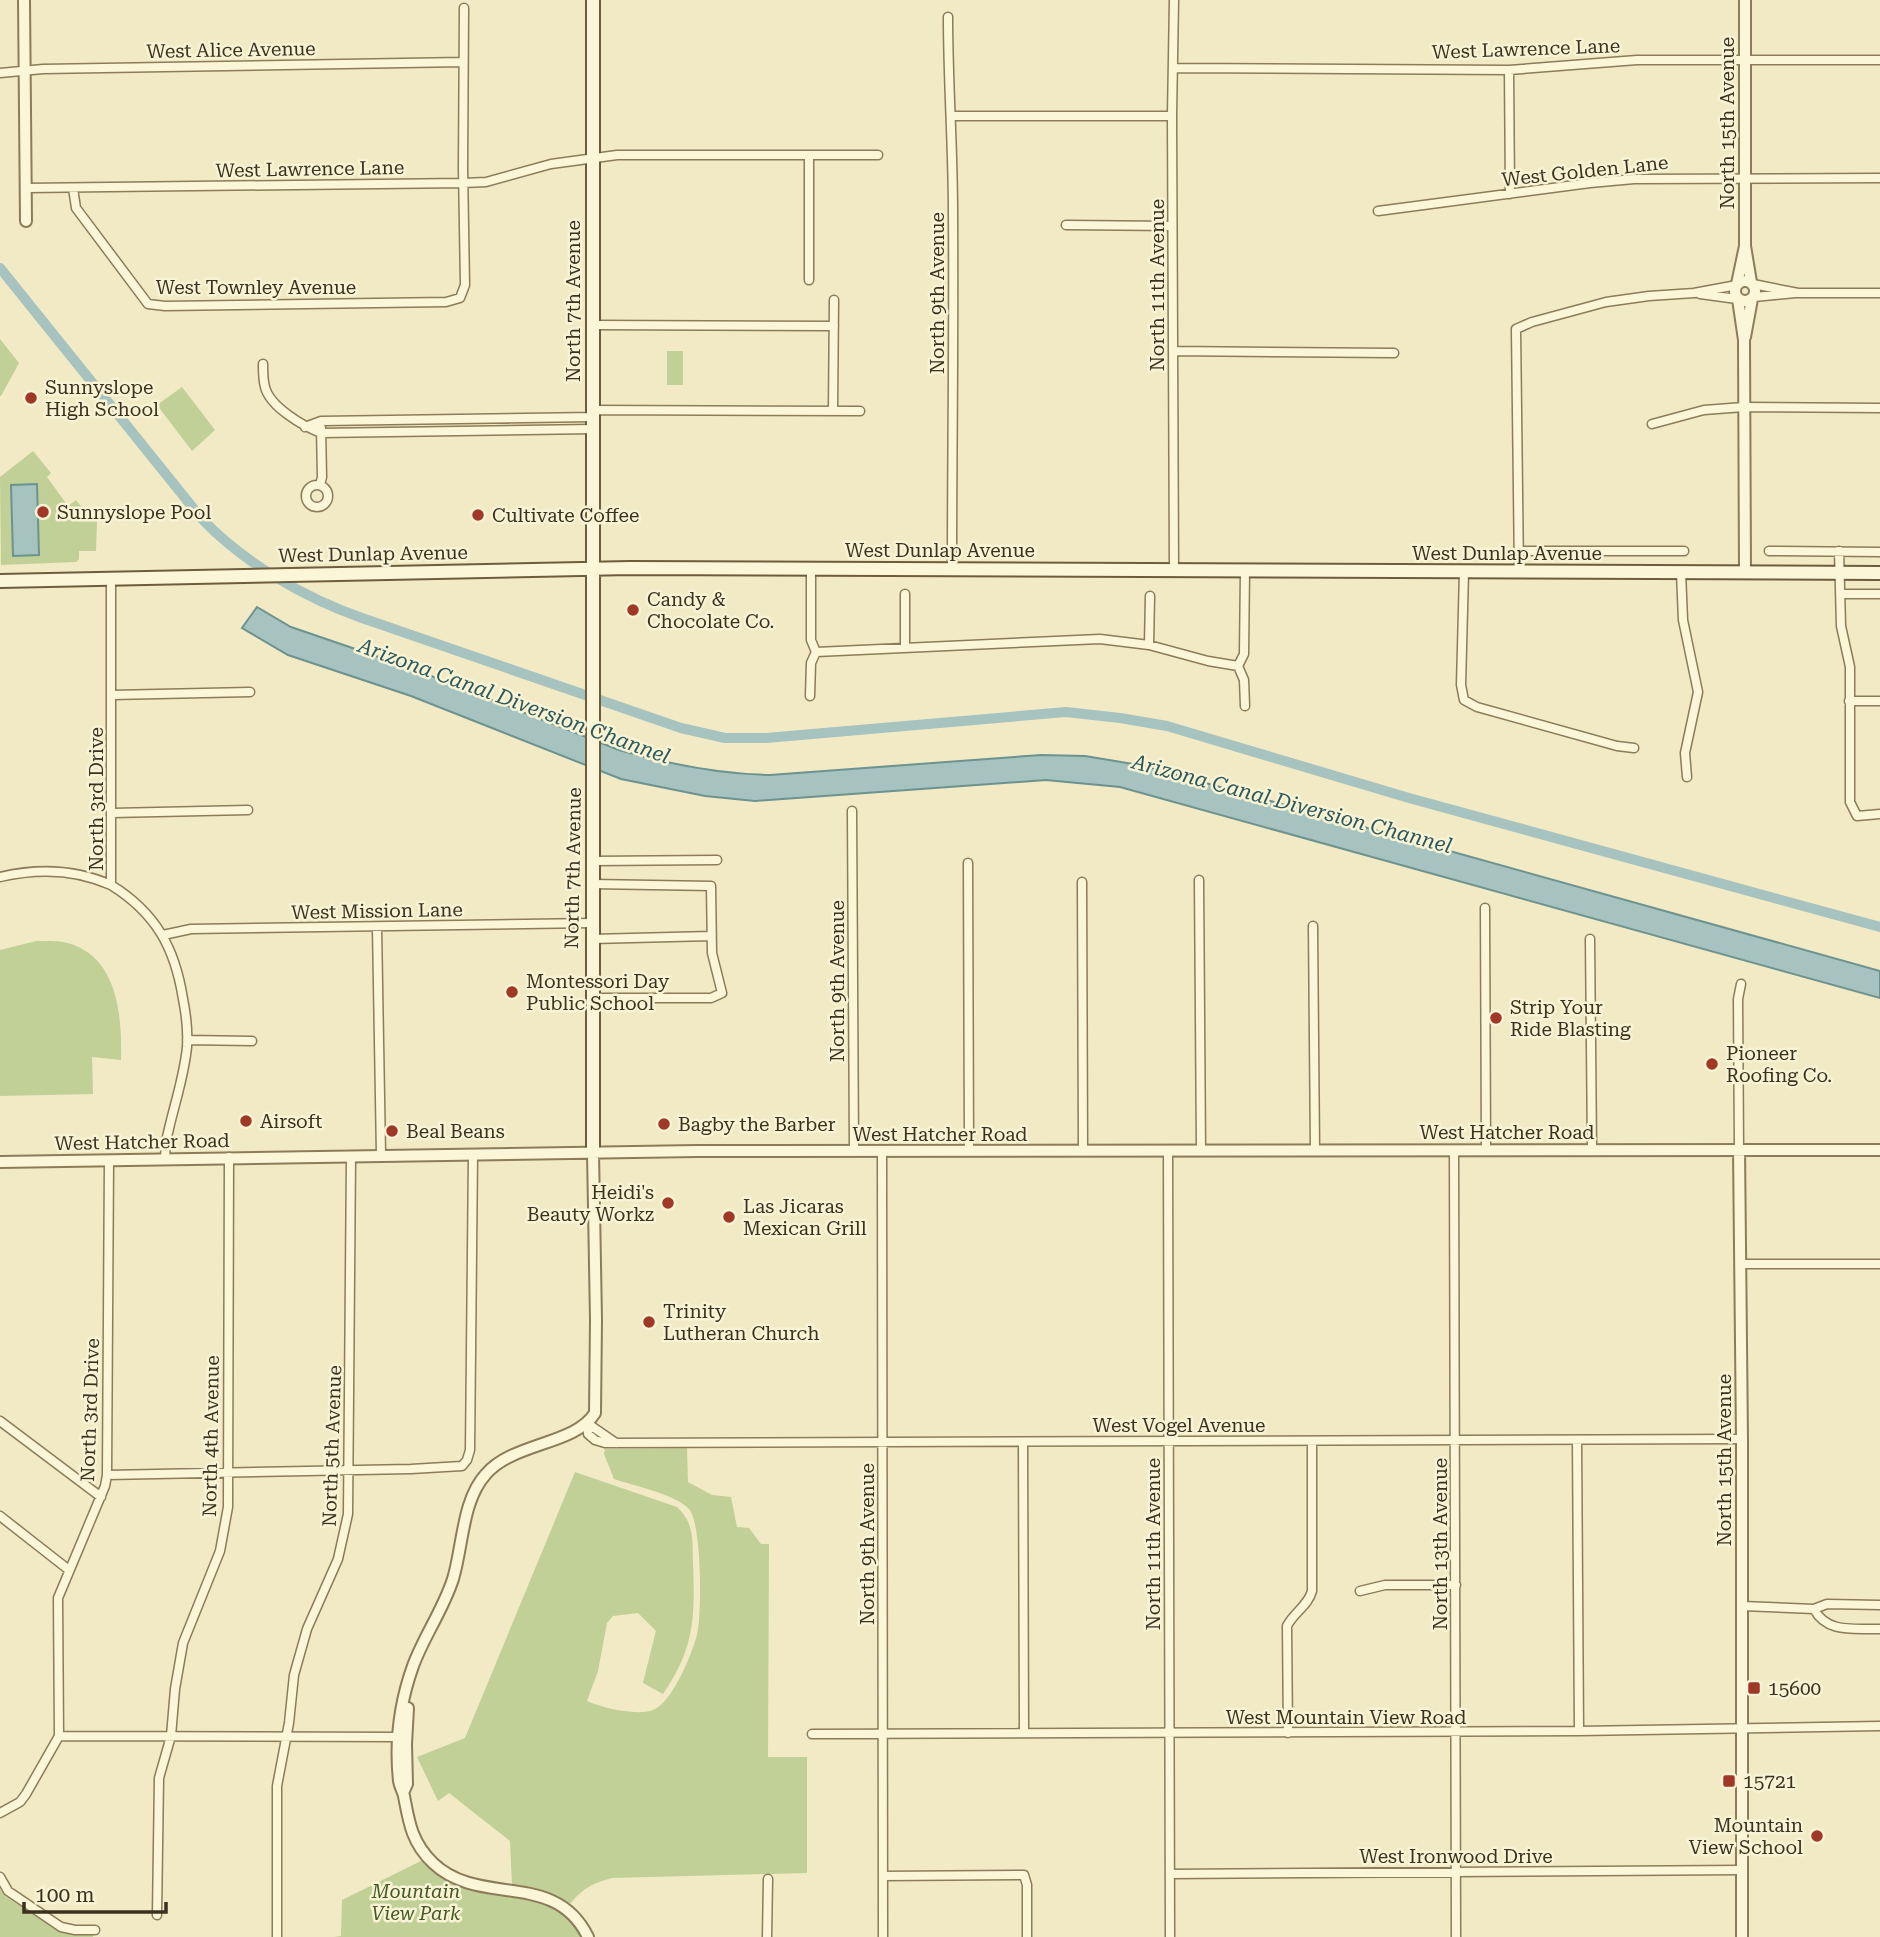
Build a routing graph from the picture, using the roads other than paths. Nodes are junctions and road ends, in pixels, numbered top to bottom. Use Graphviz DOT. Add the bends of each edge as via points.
graph roads {
  1 [pos="24,0"];
  2 [pos="593,0"];
  3 [pos="1174,0"];
  4 [pos="1745,0"];
  5 [pos="464,8"];
  6 [pos="948,16"];
  7 [pos="1745,60"];
  8 [pos="1880,60"];
  9 [pos="463,62"];
  10 [pos="1173,68"];
  11 [pos="1509,70"];
  12 [pos="25,71"];
  13 [pos="0,73"];
  14 [pos="952,116"];
  15 [pos="1172,116"];
  16 [pos="809,155"];
  17 [pos="878,155"];
  18 [pos="592,158"];
  19 [pos="1744,178"];
  20 [pos="1880,178"];
  21 [pos="463,183"];
  22 [pos="26,188"];
  23 [pos="74,188"];
  24 [pos="1510,194"];
  25 [pos="1378,211"];
  26 [pos="26,221"];
  27 [pos="1066,225"];
  28 [pos="1172,226"];
  29 [pos="1745,246"];
  30 [pos="809,280"];
  31 [pos="1752,283"];
  32 [pos="1737,284"];
  33 [pos="1694,293"];
  34 [pos="1798,293"];
  35 [pos="1880,293"];
  36 [pos="1753,298"];
  37 [pos="1738,299"];
  38 [pos="834,300"];
  39 [pos="593,325"];
  40 [pos="834,326"];
  41 [pos="1744,340"];
  42 [pos="1173,351"];
  43 [pos="1394,353"];
  44 [pos="263,364"];
  45 [pos="1744,407"];
  46 [pos="1880,408"];
  47 [pos="833,411"];
  48 [pos="860,411"];
  49 [pos="593,418"];
  50 [pos="405,420"];
  51 [pos="321,421"];
  52 [pos="1653,424"];
  53 [pos="305,427"];
  54 [pos="405,432"];
  55 [pos="321,433"];
  56 [pos="320,485"];
  57 [pos="1518,551"];
  58 [pos="1684,551"];
  59 [pos="1769,551"];
  60 [pos="1839,551"];
  61 [pos="1880,552"];
  62 [pos="593,569"];
  63 [pos="811,569"];
  64 [pos="952,569"];
  65 [pos="1174,570"];
  66 [pos="1245,571"];
  67 [pos="1464,572"];
  68 [pos="1681,572"];
  69 [pos="1519,573"];
  70 [pos="1745,573"];
  71 [pos="1840,573"];
  72 [pos="1880,573"];
  73 [pos="111,578"];
  74 [pos="0,581"];
  75 [pos="905,594"];
  76 [pos="1840,594"];
  77 [pos="1880,594"];
  78 [pos="1150,596"];
  79 [pos="1149,645"];
  80 [pos="905,648"];
  81 [pos="816,652"];
  82 [pos="1238,666"];
  83 [pos="250,692"];
  84 [pos="112,695"];
  85 [pos="810,696"];
  86 [pos="1849,701"];
  87 [pos="1880,701"];
  88 [pos="1245,706"];
  89 [pos="1634,748"];
  90 [pos="1687,777"];
  91 [pos="248,810"];
  92 [pos="852,811"];
  93 [pos="113,813"];
  94 [pos="1880,814"];
  95 [pos="717,860"];
  96 [pos="592,861"];
  97 [pos="968,863"];
  98 [pos="0,877"];
  99 [pos="1199,880"];
  100 [pos="1082,882"];
  101 [pos="592,884"];
  102 [pos="111,885"];
  103 [pos="1485,908"];
  104 [pos="592,923"];
  105 [pos="1313,926"];
  106 [pos="377,927"];
  107 [pos="163,935"];
  108 [pos="711,936"];
  109 [pos="592,939"];
  110 [pos="1590,939"];
  111 [pos="1741,984"];
  112 [pos="592,998"];
  113 [pos="187,1040"];
  114 [pos="252,1041"];
  115 [pos="1592,1149"];
  116 [pos="1739,1149"];
  117 [pos="1315,1150"];
  118 [pos="1454,1150"];
  119 [pos="1486,1150"];
  120 [pos="1880,1150"];
  121 [pos="854,1151"];
  122 [pos="882,1151"];
  123 [pos="969,1151"];
  124 [pos="1083,1151"];
  125 [pos="1168,1151"];
  126 [pos="1201,1151"];
  127 [pos="593,1152"];
  128 [pos="472,1154"];
  129 [pos="381,1155"];
  130 [pos="351,1156"];
  131 [pos="229,1157"];
  132 [pos="165,1158"];
  133 [pos="109,1160"];
  134 [pos="0,1162"];
  135 [pos="1880,1264"];
  136 [pos="1741,1265"];
  137 [pos="0,1421"];
  138 [pos="587,1423"];
  139 [pos="1742,1439"];
  140 [pos="1577,1440"];
  141 [pos="1168,1441"];
  142 [pos="1312,1441"];
  143 [pos="1455,1441"];
  144 [pos="882,1442"];
  145 [pos="1023,1442"];
  146 [pos="350,1471"];
  147 [pos="229,1472"];
  148 [pos="107,1475"];
  149 [pos="101,1497"];
  150 [pos="0,1516"];
  151 [pos="69,1570"];
  152 [pos="1456,1585"];
  153 [pos="1360,1591"];
  154 [pos="1880,1605"];
  155 [pos="1742,1606"];
  156 [pos="1814,1609"];
  157 [pos="1880,1629"];
  158 [pos="1880,1726"];
  159 [pos="1742,1728"];
  160 [pos="1579,1731"];
  161 [pos="1456,1732"];
  162 [pos="1024,1733"];
  163 [pos="1170,1733"];
  164 [pos="1288,1733"];
  165 [pos="813,1734"];
  166 [pos="884,1734"];
  167 [pos="286,1735"];
  168 [pos="60,1736"];
  169 [pos="172,1736"];
  170 [pos="402,1736"];
  171 [pos="0,1813"];
  172 [pos="1742,1870"];
  173 [pos="1456,1872"];
  174 [pos="1170,1874"];
  175 [pos="883,1876"];
  176 [pos="0,1877"];
  177 [pos="768,1879"];
  178 [pos="157,1915"];
  179 [pos="95,1930"];
  180 [pos="277,1937"];
  181 [pos="588,1937"];
  182 [pos="767,1937"];
  183 [pos="883,1937"];
  184 [pos="1027,1937"];
  185 [pos="1170,1937"];
  186 [pos="1456,1937"];
  187 [pos="1742,1937"];
  1 -- 12 [label="street"];
  2 -- 18 [label="main road, North 7th Avenue"];
  3 -- 10 [label="street, North 11th Avenue"];
  4 -- 7 [label="street, North 15th Avenue"];
  5 -- 9 [label="street"];
  6 -- 14 [label="street, North 9th Avenue"];
  7 -- 8 [label="street, West Lawrence Lane"];
  7 -- 11 [label="street, West Lawrence Lane" via="1637,60"];
  7 -- 19 [label="street, North 15th Avenue"];
  9 -- 12 [label="street, West Alice Avenue"];
  9 -- 21 [label="street"];
  10 -- 11 [label="street, West Lawrence Lane"];
  10 -- 15 [label="street, North 11th Avenue"];
  11 -- 24 [label="street"];
  12 -- 13 [label="street, West Alice Avenue"];
  12 -- 22 [label="street"];
  14 -- 15 [label="street"];
  14 -- 64 [label="street, North 9th Avenue"];
  15 -- 28 [label="street, North 11th Avenue"];
  16 -- 17 [label="street, West Lawrence Lane"];
  16 -- 18 [label="street, West Lawrence Lane"];
  16 -- 30 [label="street"];
  18 -- 21 [label="street, West Lawrence Lane"];
  18 -- 39 [label="main road, North 7th Avenue"];
  19 -- 20 [label="street, West Golden Lane"];
  19 -- 24 [label="street, West Golden Lane" via="1634,179"];
  19 -- 29 [label="street, North 15th Avenue"];
  21 -- 23 [label="street, West Lawrence Lane"];
  21 -- 23 [label="street, West Townley Avenue" via="465,285 460,298 446,302 165,306 148,304 76,208"];
  22 -- 23 [label="street, West Lawrence Lane"];
  22 -- 26 [label="street"];
  24 -- 25 [label="street, West Golden Lane"];
  27 -- 28 [label="street"];
  28 -- 42 [label="street, North 11th Avenue"];
  29 -- 31 [label="street, North 15th Avenue"];
  29 -- 32 [label="street, North 15th Avenue"];
  31 -- 32 [label="street"];
  31 -- 34 [label="street"];
  31 -- 36 [label="street, North 15th Avenue"];
  32 -- 33 [label="street"];
  32 -- 37 [label="street, North 15th Avenue" via="1734,293"];
  33 -- 37 [label="street"];
  33 -- 57 [label="street" via="1606,302 1516,329"];
  34 -- 35 [label="street"];
  34 -- 36 [label="street"];
  36 -- 37 [label="street" via="1747,302"];
  36 -- 41 [label="street, North 15th Avenue"];
  37 -- 41 [label="street, North 15th Avenue"];
  38 -- 40 [label="street"];
  39 -- 40 [label="street"];
  39 -- 49 [label="main road, North 7th Avenue"];
  40 -- 47 [label="street"];
  41 -- 45 [label="street, North 15th Avenue"];
  42 -- 43 [label="street"];
  42 -- 65 [label="street, North 11th Avenue"];
  44 -- 53 [label="street" via="267,393"];
  45 -- 46 [label="street"];
  45 -- 52 [label="street" via="1704,410"];
  45 -- 70 [label="street, North 15th Avenue"];
  47 -- 48 [label="street"];
  47 -- 49 [label="street"];
  49 -- 50 [label="street"];
  49 -- 54 [label="street"];
  49 -- 62 [label="main road, North 7th Avenue"];
  50 -- 51 [label="street"];
  50 -- 54 [label="street"];
  51 -- 53 [label="street"];
  51 -- 55 [label="street"];
  53 -- 55 [label="street"];
  54 -- 55 [label="street"];
  55 -- 56 [label="street"];
  57 -- 58 [label="street, West Dunlap Avenue"];
  57 -- 69 [label="street"];
  59 -- 60 [label="street"];
  60 -- 61 [label="street"];
  60 -- 71 [label="street"];
  62 -- 63 [label="main road, West Dunlap Avenue"];
  62 -- 73 [label="main road, West Dunlap Avenue"];
  62 -- 96 [label="main road, North 7th Avenue"];
  63 -- 64 [label="main road, West Dunlap Avenue"];
  63 -- 81 [label="street" via="811,640"];
  64 -- 65 [label="main road, West Dunlap Avenue"];
  65 -- 66 [label="main road, West Dunlap Avenue"];
  66 -- 67 [label="main road, West Dunlap Avenue"];
  66 -- 82 [label="street" via="1244,654"];
  67 -- 69 [label="main road, West Dunlap Avenue"];
  67 -- 89 [label="street" via="1464,700 1477,708"];
  68 -- 69 [label="main road, West Dunlap Avenue"];
  68 -- 70 [label="main road, West Dunlap Avenue"];
  68 -- 90 [label="street" via="1682,620 1698,692 1685,753"];
  70 -- 71 [label="main road, West Dunlap Avenue"];
  71 -- 72 [label="main road, West Dunlap Avenue"];
  71 -- 76 [label="street"];
  73 -- 74 [label="main road, West Dunlap Avenue"];
  73 -- 84 [label="street, North 3rd Drive"];
  75 -- 80 [label="street"];
  76 -- 77 [label="street"];
  76 -- 86 [label="street" via="1850,667"];
  78 -- 79 [label="street"];
  79 -- 80 [label="street" via="1082,639"];
  79 -- 82 [label="street"];
  80 -- 81 [label="street"];
  81 -- 85 [label="street"];
  82 -- 88 [label="street"];
  83 -- 84 [label="street"];
  84 -- 93 [label="street, North 3rd Drive"];
  86 -- 87 [label="street"];
  86 -- 94 [label="street" via="1850,803 1857,816"];
  91 -- 93 [label="street"];
  92 -- 121 [label="street, North 9th Avenue"];
  93 -- 102 [label="street, North 3rd Drive"];
  95 -- 96 [label="street"];
  96 -- 101 [label="main road, North 7th Avenue"];
  97 -- 123 [label="street"];
  98 -- 102 [label="street" via="59,871"];
  99 -- 126 [label="street"];
  100 -- 124 [label="street"];
  101 -- 104 [label="main road, North 7th Avenue"];
  101 -- 108 [label="street" via="711,886"];
  102 -- 107 [label="street, North 3rd Drive" via="142,909"];
  103 -- 119 [label="street"];
  104 -- 106 [label="street, West Mission Lane"];
  104 -- 109 [label="main road, North 7th Avenue"];
  105 -- 117 [label="street"];
  106 -- 107 [label="street, West Mission Lane" via="191,929"];
  106 -- 129 [label="street"];
  107 -- 113 [label="street, North 3rd Drive" via="181,982"];
  108 -- 109 [label="street"];
  108 -- 112 [label="street" via="722,993 711,998"];
  109 -- 112 [label="main road, North 7th Avenue"];
  110 -- 115 [label="street"];
  111 -- 116 [label="street, North 15th Avenue"];
  112 -- 127 [label="main road, North 7th Avenue"];
  113 -- 114 [label="street"];
  113 -- 132 [label="street, North 3rd Drive"];
  115 -- 116 [label="street, West Hatcher Road"];
  115 -- 119 [label="street, West Hatcher Road"];
  116 -- 120 [label="street, West Hatcher Road"];
  116 -- 136 [label="street, North 15th Avenue"];
  117 -- 118 [label="street, West Hatcher Road"];
  117 -- 126 [label="street, West Hatcher Road"];
  118 -- 119 [label="street, West Hatcher Road"];
  118 -- 143 [label="street, North 13th Avenue"];
  121 -- 122 [label="street, West Hatcher Road"];
  121 -- 127 [label="street, West Hatcher Road"];
  122 -- 123 [label="street, West Hatcher Road"];
  122 -- 144 [label="street, North 9th Avenue"];
  123 -- 124 [label="street, West Hatcher Road"];
  124 -- 125 [label="street, West Hatcher Road"];
  125 -- 126 [label="street, West Hatcher Road"];
  125 -- 141 [label="street, North 11th Avenue"];
  127 -- 128 [label="street, West Hatcher Road"];
  127 -- 138 [label="street, North 7th Avenue" via="597,1397 595,1413"];
  128 -- 129 [label="street, West Hatcher Road"];
  128 -- 146 [label="street" via="467,1460 462,1466"];
  129 -- 130 [label="street, West Hatcher Road"];
  130 -- 131 [label="street, West Hatcher Road"];
  130 -- 146 [label="street, North 5th Avenue"];
  131 -- 132 [label="street, West Hatcher Road"];
  131 -- 147 [label="street, North 4th Avenue"];
  132 -- 133 [label="street, West Hatcher Road"];
  133 -- 134 [label="street, West Hatcher Road"];
  133 -- 148 [label="street, North 3rd Drive"];
  135 -- 136 [label="street"];
  136 -- 139 [label="street, North 15th Avenue"];
  137 -- 149 [label="street"];
  138 -- 144 [label="street, West Vogel Avenue" via="616,1443"];
  138 -- 170 [label="street" via="516,1452 496,1464 476,1486 452,1580 413,1666"];
  139 -- 140 [label="street, West Vogel Avenue"];
  139 -- 155 [label="street, North 15th Avenue"];
  140 -- 143 [label="street, West Vogel Avenue"];
  140 -- 160 [label="street"];
  141 -- 142 [label="street, West Vogel Avenue"];
  141 -- 145 [label="street, West Vogel Avenue"];
  141 -- 163 [label="street, North 11th Avenue"];
  142 -- 143 [label="street, West Vogel Avenue"];
  142 -- 164 [label="street" via="1312,1591 1287,1626"];
  143 -- 152 [label="street, North 13th Avenue"];
  144 -- 145 [label="street, West Vogel Avenue"];
  144 -- 166 [label="street, North 9th Avenue"];
  145 -- 162 [label="street"];
  146 -- 147 [label="street"];
  146 -- 167 [label="street, North 5th Avenue" via="344,1537 299,1651"];
  147 -- 148 [label="street"];
  147 -- 169 [label="street, North 4th Avenue" via="220,1551 183,1643"];
  148 -- 149 [label="street, North 3rd Drive"];
  149 -- 151 [label="street, North 3rd Drive"];
  150 -- 151 [label="street"];
  151 -- 168 [label="street, North 3rd Drive" via="58,1598"];
  152 -- 153 [label="street" via="1385,1585"];
  152 -- 161 [label="street, North 13th Avenue"];
  154 -- 156 [label="street" via="1827,1604"];
  155 -- 156 [label="street"];
  155 -- 159 [label="street, North 15th Avenue"];
  156 -- 157 [label="street" via="1830,1626"];
  158 -- 159 [label="street, West Mountain View Road"];
  159 -- 160 [label="street, West Mountain View Road"];
  159 -- 172 [label="street, North 15th Avenue"];
  160 -- 161 [label="street, West Mountain View Road"];
  161 -- 164 [label="street, West Mountain View Road"];
  161 -- 173 [label="street, North 13th Avenue"];
  162 -- 163 [label="street, West Mountain View Road"];
  162 -- 166 [label="street, West Mountain View Road"];
  163 -- 164 [label="street, West Mountain View Road"];
  163 -- 174 [label="street, North 11th Avenue"];
  165 -- 166 [label="street, West Mountain View Road"];
  166 -- 175 [label="street, North 9th Avenue"];
  167 -- 169 [label="street"];
  167 -- 170 [label="street"];
  167 -- 180 [label="street, North 5th Avenue" via="278,1786"];
  168 -- 169 [label="street"];
  168 -- 171 [label="street" via="20,1802"];
  169 -- 178 [label="street, North 4th Avenue" via="157,1790"];
  170 -- 181 [label="street" via="407,1784 403,1793 410,1832 423,1853 469,1885 552,1899 570,1911"];
  172 -- 173 [label="street, West Ironwood Drive"];
  172 -- 187 [label="street, North 15th Avenue"];
  173 -- 174 [label="street, West Ironwood Drive"];
  173 -- 186 [label="street, North 13th Avenue"];
  174 -- 185 [label="street, North 11th Avenue"];
  175 -- 183 [label="street, North 9th Avenue"];
  175 -- 184 [label="street" via="1024,1875"];
  176 -- 179 [label="street" via="8,1891 61,1927"];
  177 -- 182 [label="street"];
}
